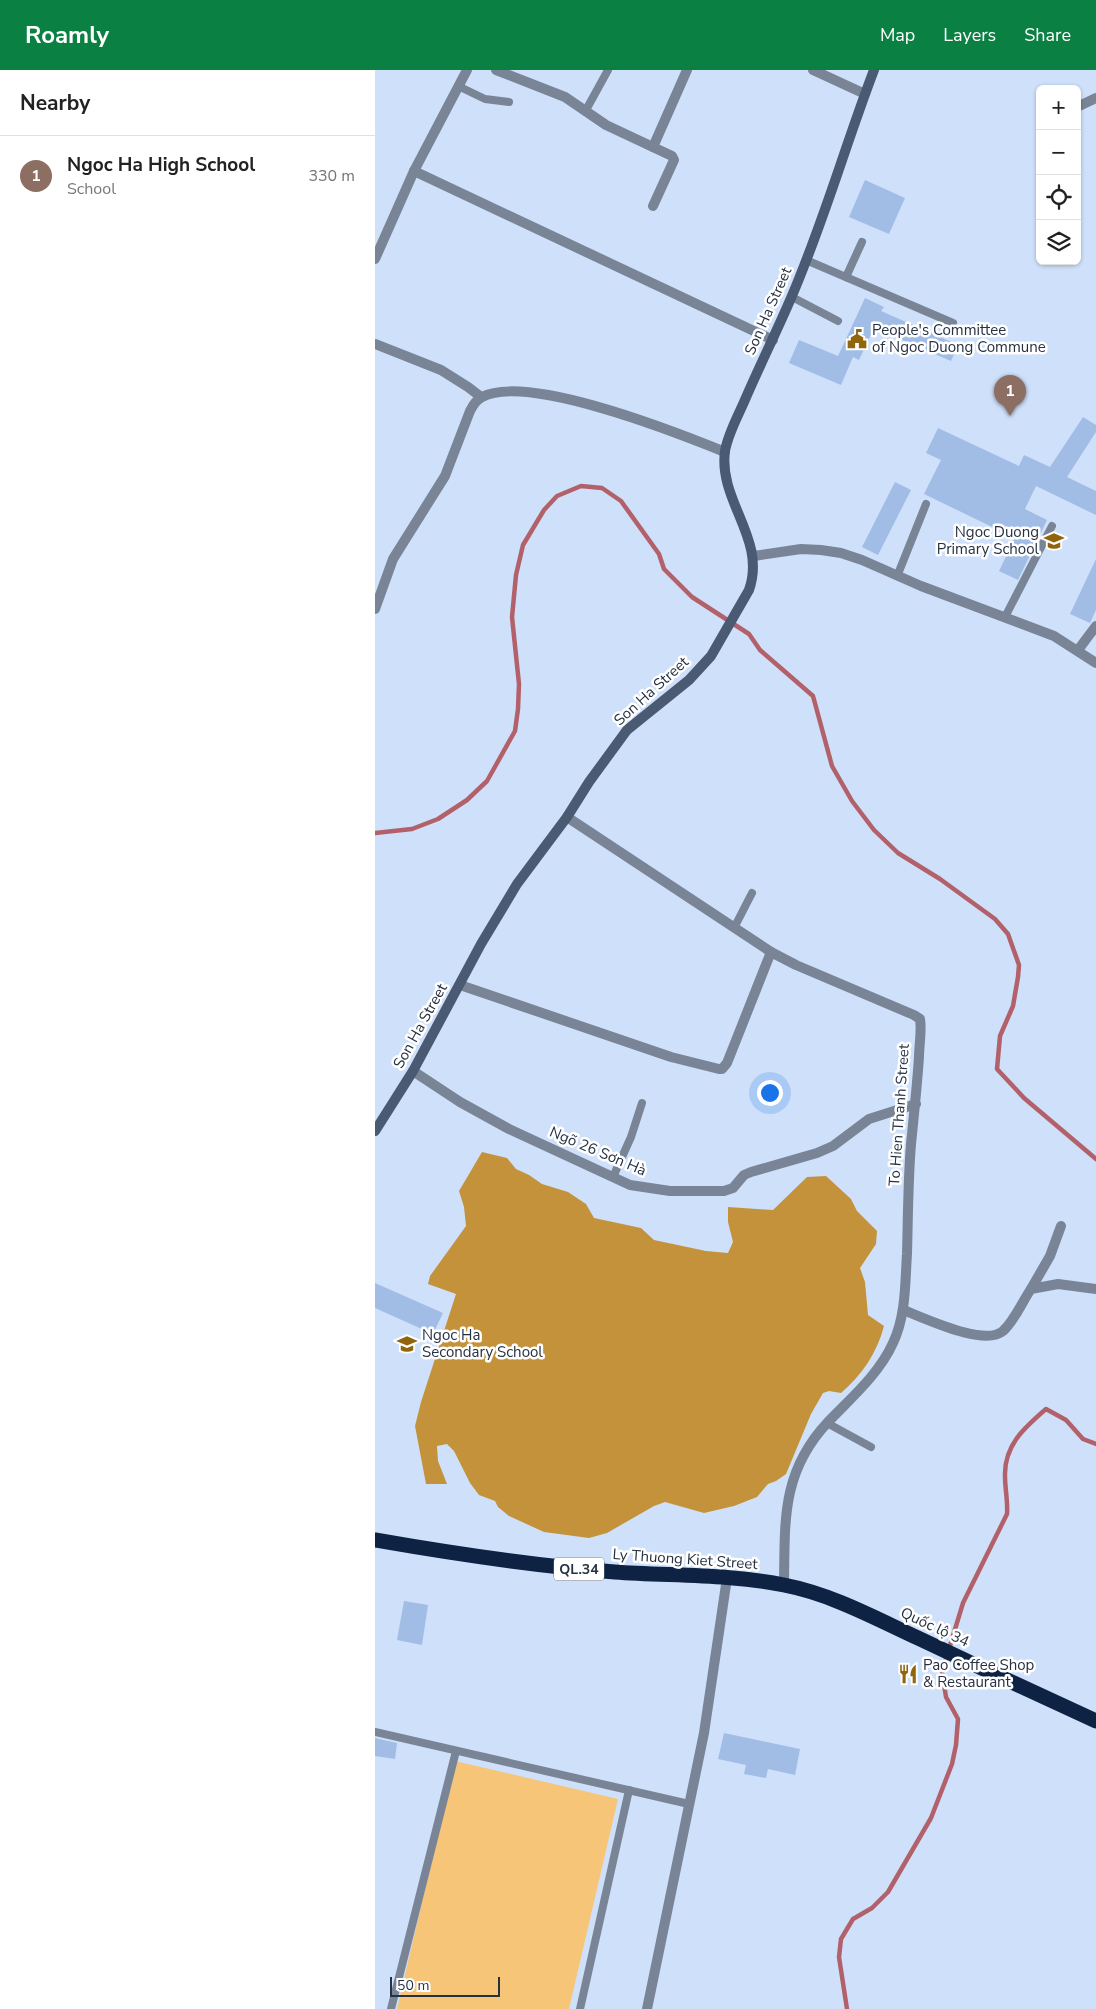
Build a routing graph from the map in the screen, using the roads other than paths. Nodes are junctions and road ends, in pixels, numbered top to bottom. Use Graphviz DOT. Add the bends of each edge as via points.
graph roads {
  1 [pos="467,70"];
  2 [pos="496,70"];
  3 [pos="608,70"];
  4 [pos="687,70"];
  5 [pos="813,70"];
  6 [pos="874,70"];
  7 [pos="458,86"];
  8 [pos="865,94"];
  9 [pos="1096,98"];
  10 [pos="509,102"];
  11 [pos="1081,105"];
  12 [pos="586,110"];
  13 [pos="653,147"];
  14 [pos="414,171"];
  15 [pos="653,206"];
  16 [pos="862,242"];
  17 [pos="375,259"];
  18 [pos="806,260"];
  19 [pos="846,277"];
  20 [pos="791,297"];
  21 [pos="838,321"];
  22 [pos="953,323"];
  23 [pos="773,340"];
  24 [pos="375,344"];
  25 [pos="481,397"];
  26 [pos="725,452"];
  27 [pos="926,504"];
  28 [pos="1052,526"];
  29 [pos="754,556"];
  30 [pos="898,574"];
  31 [pos="375,609"];
  32 [pos="1005,617"];
  33 [pos="1096,626"];
  34 [pos="1077,650"];
  35 [pos="1096,663"];
  36 [pos="567,817"];
  37 [pos="752,893"];
  38 [pos="734,928"];
  39 [pos="771,952"];
  40 [pos="460,985"];
  41 [pos="413,1071"];
  42 [pos="642,1103"];
  43 [pos="916,1104"];
  44 [pos="375,1131"];
  45 [pos="613,1177"];
  46 [pos="1061,1226"];
  47 [pos="1031,1288"];
  48 [pos="1096,1289"];
  49 [pos="903,1310"];
  50 [pos="827,1423"];
  51 [pos="871,1447"];
  52 [pos="375,1540"];
  53 [pos="727,1578"];
  54 [pos="784,1585"];
  55 [pos="1096,1722"];
  56 [pos="375,1732"];
  57 [pos="457,1751"];
  58 [pos="629,1790"];
  59 [pos="689,1804"];
  60 [pos="391,2009"];
  61 [pos="580,2009"];
  62 [pos="647,2009"];
  1 -- 7 [label="street"];
  2 -- 12 [label="street" via="565,97"];
  3 -- 12 [label="lane"];
  4 -- 13 [label="street"];
  5 -- 8 [label="street"];
  6 -- 8 [label="street, Son Ha Street"];
  7 -- 10 [label="lane" via="485,99"];
  7 -- 14 [label="street"];
  8 -- 18 [label="street, Son Ha Street"];
  9 -- 11 [label="street"];
  12 -- 13 [label="street" via="606,125"];
  13 -- 15 [label="street" via="674,158"];
  14 -- 17 [label="street"];
  14 -- 23 [label="street"];
  16 -- 19 [label="lane"];
  18 -- 19 [label="lane"];
  18 -- 20 [label="street, Son Ha Street"];
  19 -- 22 [label="lane"];
  20 -- 21 [label="lane"];
  20 -- 23 [label="street, Son Ha Street"];
  23 -- 26 [label="street, Son Ha Street" via="735,420"];
  24 -- 25 [label="street" via="441,370"];
  25 -- 26 [label="street" via="501,392 548,395 655,424"];
  25 -- 31 [label="street" via="470,411 445,476 393,559"];
  26 -- 29 [label="street, Son Ha Street" via="728,486"];
  27 -- 30 [label="lane"];
  28 -- 32 [label="lane"];
  29 -- 30 [label="street" via="801,549 821,550 841,553"];
  29 -- 36 [label="street, Son Ha Street" via="749,590 719,644 689,680 627,730"];
  30 -- 32 [label="street" via="921,586"];
  32 -- 34 [label="street" via="1054,636"];
  33 -- 34 [label="street"];
  34 -- 35 [label="street"];
  36 -- 38 [label="street, To Hien Thanh Street"];
  36 -- 40 [label="street, Son Ha Street" via="517,884"];
  37 -- 38 [label="lane"];
  38 -- 39 [label="street, To Hien Thanh Street"];
  39 -- 40 [label="street" via="727,1064 722,1069 671,1058"];
  39 -- 43 [label="street, To Hien Thanh Street" via="920,1019"];
  40 -- 41 [label="street, Son Ha Street"];
  41 -- 44 [label="street, Son Ha Street"];
  41 -- 45 [label="street, Ngõ 26 Sơn Hà" via="509,1129"];
  42 -- 45 [label="lane"];
  43 -- 45 [label="street, Ngõ 26 Sơn Hà" via="869,1119 833,1146 817,1153 751,1172 733,1188 724,1191 647,1188"];
  43 -- 49 [label="street, To Hien Thanh Street"];
  46 -- 47 [label="street" via="1050,1256"];
  47 -- 48 [label="street" via="1058,1284"];
  47 -- 49 [label="street" via="1004,1330 991,1337 973,1335"];
  49 -- 50 [label="street, To Hien Thanh Street" via="887,1355 857,1393"];
  50 -- 51 [label="lane"];
  50 -- 54 [label="street, To Hien Thanh Street" via="806,1451 791,1485 786,1512"];
  52 -- 53 [label="highway, Ly Thuong Kiet Street / QL.34" via="509,1562"];
  53 -- 54 [label="highway, Ly Thuong Kiet Street / QL.34"];
  53 -- 59 [label="street" via="704,1733"];
  54 -- 55 [label="highway, Quốc lộ 34 / QL.34" via="838,1603"];
  56 -- 57 [label="lane"];
  57 -- 58 [label="lane"];
  57 -- 60 [label="lane"];
  58 -- 59 [label="lane"];
  58 -- 61 [label="lane"];
  59 -- 62 [label="street"];
}
